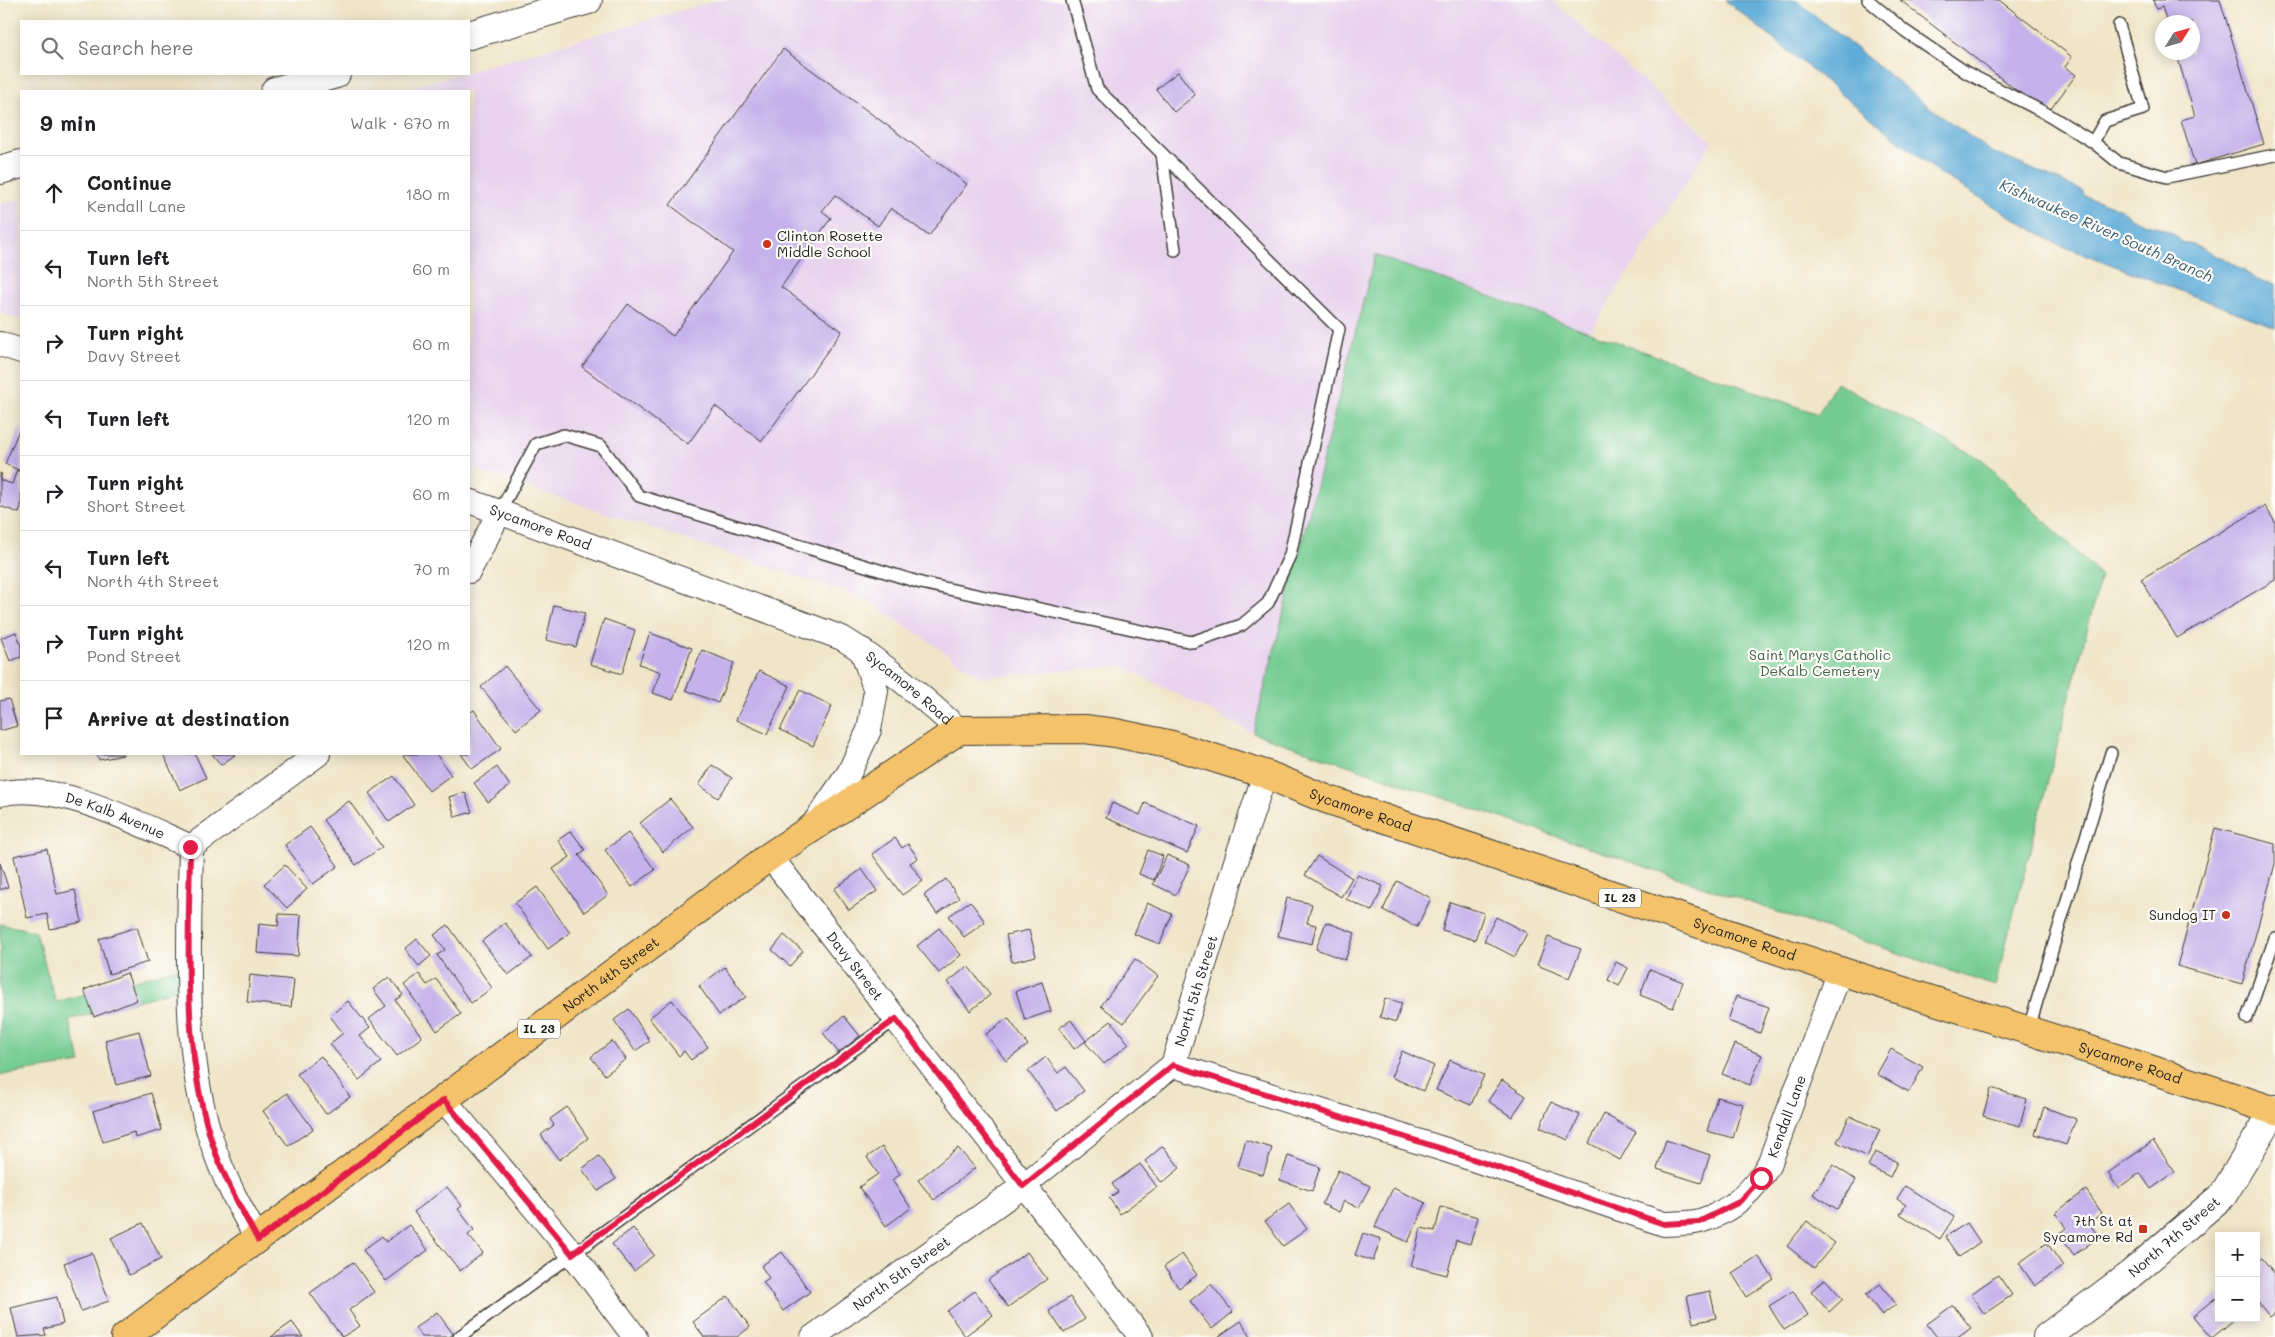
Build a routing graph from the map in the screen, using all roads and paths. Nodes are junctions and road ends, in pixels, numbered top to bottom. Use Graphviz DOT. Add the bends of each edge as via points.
graph roads {
  1 [pos="588,0"];
  2 [pos="1072,0"];
  3 [pos="1868,0"];
  4 [pos="549,6"];
  5 [pos="2119,25"];
  6 [pos="470,36"];
  7 [pos="332,75"];
  8 [pos="278,90"];
  9 [pos="2092,142"];
  10 [pos="1162,154"];
  11 [pos="2275,155"];
  12 [pos="20,164"];
  13 [pos="0,170"];
  14 [pos="1175,250"];
  15 [pos="0,344"];
  16 [pos="20,351"];
  17 [pos="470,501"];
  18 [pos="500,511"];
  19 [pos="470,569"];
  20 [pos="862,650"];
  21 [pos="959,730"];
  22 [pos="2111,753"];
  23 [pos="317,755"];
  24 [pos="1265,774"];
  25 [pos="0,794"];
  26 [pos="808,831"];
  27 [pos="190,847"];
  28 [pos="770,856"];
  29 [pos="2275,938"];
  30 [pos="1840,971"];
  31 [pos="2247,1018"];
  32 [pos="896,1019"];
  33 [pos="2028,1031"];
  34 [pos="1173,1065"];
  35 [pos="444,1100"];
  36 [pos="2275,1110"];
  37 [pos="1023,1186"];
  38 [pos="258,1240"];
  39 [pos="572,1254"];
  40 [pos="125,1337"];
  41 [pos="459,1337"];
  42 [pos="635,1337"];
  43 [pos="812,1337"];
  44 [pos="1140,1337"];
  45 [pos="2047,1337"];
  1 -- 4 [label="street"];
  2 -- 10 [label="lane" via="1097,89"];
  3 -- 9 [label="lane" via="1967,73 2049,115"];
  4 -- 6 [label="street"];
  5 -- 9 [label="lane" via="2143,109 2105,121"];
  7 -- 8 [label="street"];
  9 -- 11 [label="lane" via="2119,163 2167,176"];
  10 -- 14 [label="lane"];
  10 -- 18 [label="lane" via="1339,329 1290,555 1268,603 1242,625 1192,642 921,583 639,496 601,446 564,435 536,444"];
  12 -- 13 [label="street"];
  15 -- 16 [label="street"];
  17 -- 18 [label="street, Sycamore Road"];
  18 -- 19 [label="street"];
  18 -- 20 [label="street, Sycamore Road" via="813,626"];
  20 -- 21 [label="street, Sycamore Road"];
  20 -- 26 [label="street" via="876,691 869,730 849,773"];
  21 -- 24 [label="main road, Sycamore Road / IL 23" via="1085,729 1116,732 1172,745"];
  21 -- 26 [label="main road, North 4th Street / IL 23"];
  22 -- 33 [label="lane"];
  23 -- 27 [label="street"];
  24 -- 30 [label="main road, Sycamore Road / IL 23" via="1326,799"];
  24 -- 34 [label="street, North 5th Street"];
  25 -- 27 [label="street, De Kalb Avenue" via="24,791 80,800"];
  26 -- 28 [label="main road, North 4th Street / IL 23"];
  27 -- 38 [label="street" via="189,965 193,1043 202,1106 229,1187"];
  28 -- 32 [label="street, Davy Street"];
  28 -- 35 [label="main road, North 4th Street / IL 23"];
  29 -- 31 [label="lane"];
  30 -- 33 [label="main road, Sycamore Road / IL 23"];
  30 -- 34 [label="street, Kendall Lane" via="1770,1162 1761,1178 1739,1202 1699,1222 1664,1224 1446,1150"];
  32 -- 37 [label="street, Davy Street"];
  32 -- 39 [label="lane"];
  33 -- 36 [label="main road, Sycamore Road / IL 23"];
  34 -- 37 [label="street, North 5th Street"];
  35 -- 38 [label="main road, North 4th Street / IL 23"];
  35 -- 39 [label="street"];
  36 -- 45 [label="street, North 7th Street" via="2223,1195 2131,1274"];
  37 -- 43 [label="street, North 5th Street"];
  37 -- 44 [label="street, Davy Street"];
  38 -- 40 [label="main road, North 4th Street / IL 23"];
  39 -- 41 [label="lane"];
  39 -- 42 [label="street"];
}
